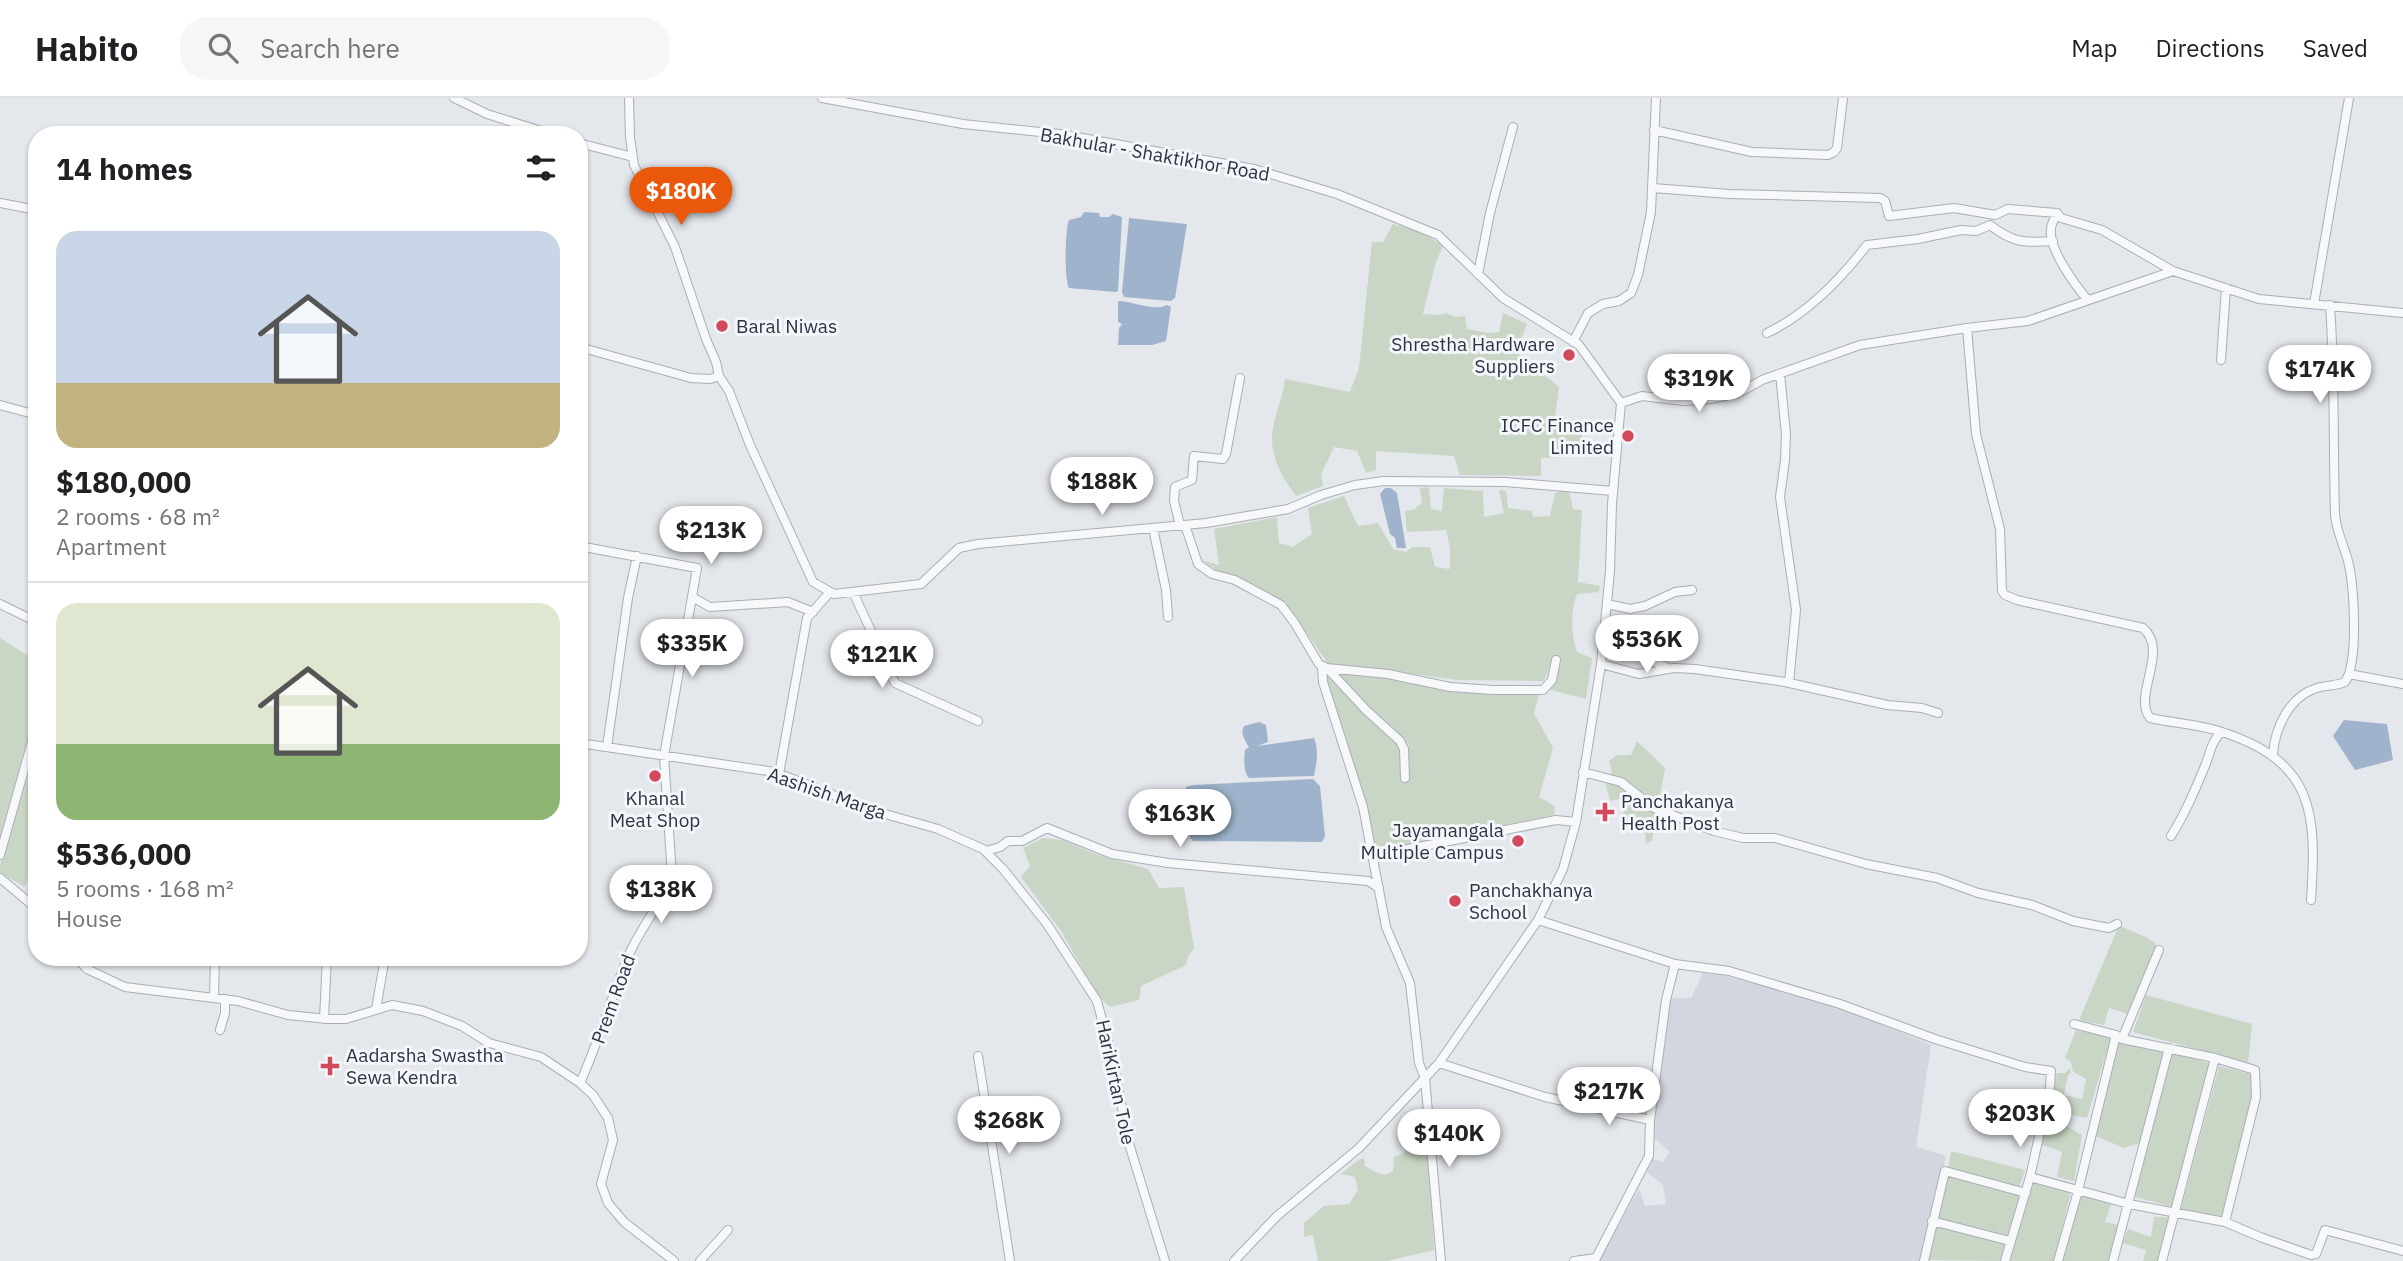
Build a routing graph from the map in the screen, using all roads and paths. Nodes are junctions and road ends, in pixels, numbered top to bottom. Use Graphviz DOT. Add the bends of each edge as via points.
graph roads {
  1 [pos="454,98"];
  2 [pos="629,98"];
  3 [pos="822,98"];
  4 [pos="1656,98"];
  5 [pos="1843,98"];
  6 [pos="2348,98"];
  7 [pos="525,126"];
  8 [pos="1513,127"];
  9 [pos="1654,130"];
  10 [pos="588,145"];
  11 [pos="633,157"];
  12 [pos="1653,188"];
  13 [pos="0,203"];
  14 [pos="28,208"];
  15 [pos="2057,213"];
  16 [pos="2053,241"];
  17 [pos="2173,271"];
  18 [pos="1478,274"];
  19 [pos="2226,288"];
  20 [pos="2087,299"];
  21 [pos="2314,304"];
  22 [pos="2330,305"];
  23 [pos="2403,313"];
  24 [pos="1967,328"];
  25 [pos="1767,333"];
  26 [pos="1573,342"];
  27 [pos="588,349"];
  28 [pos="2221,360"];
  29 [pos="1780,374"];
  30 [pos="719,376"];
  31 [pos="1240,378"];
  32 [pos="1621,403"];
  33 [pos="0,405"];
  34 [pos="28,413"];
  35 [pos="1613,491"];
  36 [pos="1182,525"];
  37 [pos="1153,528"];
  38 [pos="588,548"];
  39 [pos="637,556"];
  40 [pos="1692,590"];
  41 [pos="830,592"];
  42 [pos="853,592"];
  43 [pos="692,597"];
  44 [pos="0,604"];
  45 [pos="1607,604"];
  46 [pos="813,612"];
  47 [pos="1168,617"];
  48 [pos="28,618"];
  49 [pos="1639,643"];
  50 [pos="1556,660"];
  51 [pos="1601,664"];
  52 [pos="1325,667"];
  53 [pos="1671,669"];
  54 [pos="2349,674"];
  55 [pos="1788,683"];
  56 [pos="2403,684"];
  57 [pos="1938,713"];
  58 [pos="978,721"];
  59 [pos="2221,732"];
  60 [pos="588,744"];
  61 [pos="607,747"];
  62 [pos="2273,754"];
  63 [pos="28,756"];
  64 [pos="664,756"];
  65 [pos="1583,772"];
  66 [pos="779,774"];
  67 [pos="1405,778"];
  68 [pos="1576,822"];
  69 [pos="2171,836"];
  70 [pos="986,852"];
  71 [pos="0,855"];
  72 [pos="1373,856"];
  73 [pos="0,878"];
  74 [pos="1379,888"];
  75 [pos="2311,900"];
  76 [pos="28,901"];
  77 [pos="1538,920"];
  78 [pos="2117,924"];
  79 [pos="2159,950"];
  80 [pos="1675,964"];
  81 [pos="84,966"];
  82 [pos="88,966"];
  83 [pos="215,966"];
  84 [pos="327,966"];
  85 [pos="383,966"];
  86 [pos="87,969"];
  87 [pos="214,998"];
  88 [pos="225,999"];
  89 [pos="376,1009"];
  90 [pos="324,1019"];
  91 [pos="2074,1024"];
  92 [pos="220,1030"];
  93 [pos="2119,1037"];
  94 [pos="2169,1048"];
  95 [pos="978,1056"];
  96 [pos="2215,1058"];
  97 [pos="1439,1063"];
  98 [pos="1425,1078"];
  99 [pos="580,1083"];
  100 [pos="1650,1120"];
  101 [pos="2030,1177"];
  102 [pos="2078,1191"];
  103 [pos="2025,1193"];
  104 [pos="2129,1204"];
  105 [pos="2176,1212"];
  106 [pos="1932,1221"];
  107 [pos="2225,1222"];
  108 [pos="728,1230"];
  109 [pos="2010,1241"];
  110 [pos="2403,1251"];
  111 [pos="674,1261"];
  112 [pos="700,1261"];
  113 [pos="1010,1261"];
  114 [pos="1165,1261"];
  115 [pos="1234,1261"];
  116 [pos="1441,1261"];
  117 [pos="1574,1261"];
  118 [pos="1924,1261"];
  119 [pos="2005,1261"];
  120 [pos="2058,1261"];
  121 [pos="2113,1261"];
  122 [pos="2162,1261"];
  1 -- 7 [label="street"];
  2 -- 11 [label="street"];
  3 -- 18 [label="street, Bakhular - Shaktikhor Road" via="897,114 1060,134 1254,169 1337,194 1438,235"];
  4 -- 9 [label="street"];
  5 -- 9 [label="street" via="1836,148 1828,155 1752,152"];
  6 -- 21 [label="street"];
  8 -- 18 [label="street"];
  9 -- 12 [label="street"];
  10 -- 11 [label="street"];
  11 -- 30 [label="street" via="675,247"];
  12 -- 15 [label="street" via="1880,198 1889,216 1954,208 1995,215 2008,209"];
  12 -- 26 [label="street" via="1639,275 1630,293 1588,313"];
  13 -- 14 [label="street"];
  15 -- 16 [label="street" via="2050,230"];
  15 -- 17 [label="street" via="2102,230"];
  16 -- 20 [label="street"];
  16 -- 25 [label="street" via="2020,243 1990,225 1976,231 1867,245 1816,301"];
  17 -- 19 [label="street"];
  17 -- 20 [label="street"];
  18 -- 26 [label="street, Bakhular - Shaktikhor Road" via="1503,298"];
  19 -- 21 [label="street" via="2259,299"];
  19 -- 28 [label="street"];
  20 -- 24 [label="street" via="2028,321"];
  21 -- 22 [label="street"];
  22 -- 23 [label="street"];
  22 -- 54 [label="street" via="2335,515 2348,562 2353,610"];
  24 -- 29 [label="street" via="1860,345"];
  24 -- 59 [label="street" via="1979,447 2000,529 2002,591 2017,600 2143,628 2153,647 2145,712 2150,718"];
  26 -- 32 [label="street, Bakhular - Shaktikhor Road"];
  27 -- 30 [label="street" via="691,378"];
  29 -- 32 [label="street" via="1739,393 1710,399 1651,396"];
  29 -- 55 [label="street" via="1786,447 1780,497 1796,610"];
  30 -- 41 [label="street" via="813,582"];
  31 -- 36 [label="street" via="1227,454 1223,458 1194,456 1192,481 1175,487 1174,501"];
  32 -- 35 [label="street"];
  33 -- 34 [label="street"];
  35 -- 36 [label="street" via="1505,482 1384,481 1321,495 1289,509"];
  35 -- 45 [label="street"];
  36 -- 37 [label="street"];
  36 -- 52 [label="street" via="1198,564 1281,605"];
  37 -- 42 [label="street" via="959,548 920,584"];
  37 -- 47 [label="street" via="1167,590"];
  38 -- 39 [label="street"];
  39 -- 43 [label="street, Prem Road" via="696,568"];
  39 -- 61 [label="street"];
  40 -- 45 [label="street" via="1675,592 1645,607"];
  41 -- 42 [label="street"];
  41 -- 46 [label="street"];
  42 -- 58 [label="street" via="895,683"];
  43 -- 46 [label="street" via="710,607 788,602"];
  43 -- 64 [label="street, Prem Road"];
  44 -- 48 [label="street"];
  45 -- 51 [label="street"];
  46 -- 66 [label="street" via="807,618"];
  49 -- 53 [label="street" via="1654,663"];
  50 -- 52 [label="street" via="1552,680 1543,690 1450,687"];
  51 -- 53 [label="street" via="1639,674"];
  51 -- 65 [label="street"];
  52 -- 67 [label="street" via="1400,741"];
  52 -- 72 [label="street" via="1323,682 1363,807"];
  53 -- 55 [label="street"];
  54 -- 56 [label="street"];
  54 -- 62 [label="street" via="2345,682 2315,688 2296,700 2286,714"];
  55 -- 57 [label="street"];
  59 -- 62 [label="street"];
  59 -- 69 [label="street" via="2213,740 2198,784"];
  60 -- 61 [label="street, Aashish Marga"];
  61 -- 64 [label="street, Aashish Marga"];
  62 -- 75 [label="street" via="2300,784 2307,804 2313,846"];
  63 -- 71 [label="street"];
  64 -- 66 [label="street, Aashish Marga"];
  64 -- 99 [label="street, Prem Road" via="672,876 628,957"];
  65 -- 68 [label="street"];
  65 -- 78 [label="street" via="1621,782 1654,808 1714,831 1743,838 1775,838 1937,878 2073,920 2109,928"];
  66 -- 70 [label="street, Aashish Marga" via="938,830"];
  68 -- 72 [label="street" via="1556,820"];
  68 -- 77 [label="street" via="1563,869"];
  70 -- 74 [label="street" via="1047,828 1112,854 1368,881"];
  70 -- 114 [label="street, HariKirtan Tole" via="1047,924 1097,1001 1130,1147"];
  72 -- 74 [label="street"];
  73 -- 76 [label="street"];
  74 -- 98 [label="street" via="1386,927 1410,983 1419,1063"];
  77 -- 80 [label="street"];
  77 -- 97 [label="street"];
  79 -- 93 [label="street"];
  80 -- 100 [label="street"];
  80 -- 101 [label="street" via="1729,971 2025,1067 2051,1071"];
  81 -- 86 [label="street"];
  82 -- 86 [label="street"];
  83 -- 87 [label="street"];
  84 -- 90 [label="street"];
  85 -- 89 [label="street"];
  86 -- 87 [label="street" via="125,987"];
  87 -- 88 [label="street"];
  88 -- 90 [label="street"];
  88 -- 92 [label="street"];
  89 -- 90 [label="street" via="346,1019"];
  89 -- 99 [label="street" via="392,1005 423,1011 489,1043 541,1057"];
  91 -- 93 [label="street"];
  93 -- 94 [label="street"];
  93 -- 102 [label="street"];
  94 -- 96 [label="street"];
  94 -- 104 [label="street"];
  95 -- 113 [label="street"];
  96 -- 105 [label="street"];
  96 -- 107 [label="street" via="2255,1070 2256,1097"];
  97 -- 98 [label="street"];
  97 -- 100 [label="street" via="1545,1097"];
  98 -- 115 [label="street" via="1359,1147 1277,1216"];
  98 -- 116 [label="street"];
  99 -- 111 [label="street" via="608,1118 613,1140 602,1174 603,1194 624,1222"];
  100 -- 117 [label="street" via="1649,1156 1596,1258"];
  101 -- 102 [label="street"];
  101 -- 103 [label="street"];
  102 -- 104 [label="street"];
  102 -- 120 [label="street"];
  103 -- 106 [label="street" via="1945,1171"];
  103 -- 109 [label="street"];
  104 -- 105 [label="street"];
  104 -- 121 [label="street"];
  105 -- 107 [label="street"];
  105 -- 122 [label="street"];
  106 -- 109 [label="street"];
  106 -- 118 [label="street"];
  107 -- 110 [label="street" via="2311,1255 2316,1254 2325,1230"];
  108 -- 112 [label="street"];
  109 -- 119 [label="street"];
}
